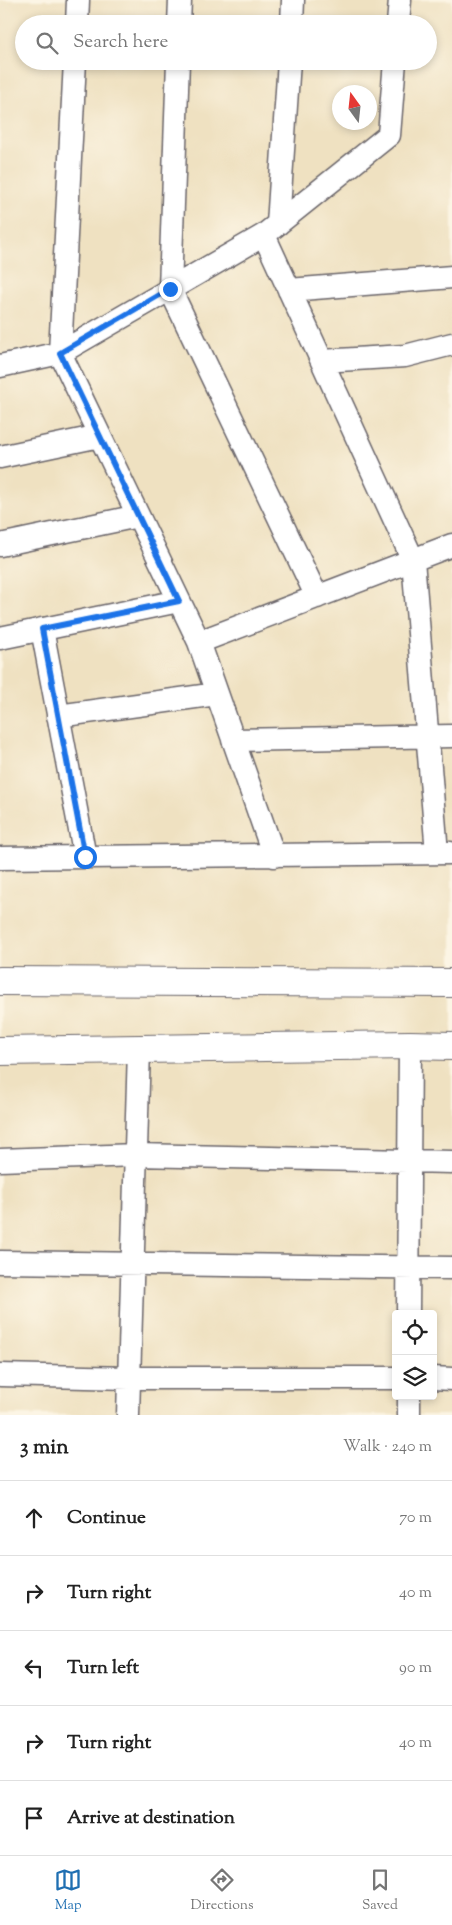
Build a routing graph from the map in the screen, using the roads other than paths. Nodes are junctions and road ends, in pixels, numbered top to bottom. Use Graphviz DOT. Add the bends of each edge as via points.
graph roads {
  1 [pos="78,0"];
  2 [pos="180,0"];
  3 [pos="293,0"];
  4 [pos="400,0"];
  5 [pos="77,15"];
  6 [pos="179,15"];
  7 [pos="292,15"];
  8 [pos="399,15"];
  9 [pos="75,70"];
  10 [pos="178,70"];
  11 [pos="288,70"];
  12 [pos="394,70"];
  13 [pos="271,229"];
  14 [pos="452,277"];
  15 [pos="170,289"];
  16 [pos="289,290"];
  17 [pos="452,344"];
  18 [pos="60,353"];
  19 [pos="322,361"];
  20 [pos="0,366"];
  21 [pos="100,436"];
  22 [pos="0,457"];
  23 [pos="138,516"];
  24 [pos="0,545"];
  25 [pos="452,545"];
  26 [pos="413,560"];
  27 [pos="317,597"];
  28 [pos="179,601"];
  29 [pos="42,629"];
  30 [pos="0,638"];
  31 [pos="199,642"];
  32 [pos="217,694"];
  33 [pos="58,716"];
  34 [pos="427,736"];
  35 [pos="452,736"];
  36 [pos="233,740"];
  37 [pos="444,853"];
  38 [pos="274,856"];
  39 [pos="85,857"];
  40 [pos="0,858"];
  41 [pos="0,981"];
  42 [pos="452,983"];
  43 [pos="410,1045"];
  44 [pos="452,1046"];
  45 [pos="139,1049"];
  46 [pos="0,1051"];
  47 [pos="136,1155"];
  48 [pos="0,1160"];
  49 [pos="410,1161"];
  50 [pos="452,1162"];
  51 [pos="0,1262"];
  52 [pos="134,1262"];
  53 [pos="407,1267"];
  54 [pos="452,1268"];
  55 [pos="408,1310"];
  56 [pos="0,1375"];
  57 [pos="129,1378"];
  58 [pos="392,1378"];
  59 [pos="437,1378"];
  60 [pos="452,1378"];
  61 [pos="409,1400"];
  62 [pos="128,1415"];
  63 [pos="408,1415"];
  1 -- 5 [label="street"];
  2 -- 6 [label="street"];
  3 -- 7 [label="street"];
  4 -- 8 [label="street"];
  9 -- 18 [label="street"];
  10 -- 15 [label="street"];
  11 -- 13 [label="street"];
  12 -- 13 [label="street" via="389,134"];
  13 -- 15 [label="street"];
  13 -- 16 [label="street"];
  14 -- 16 [label="street"];
  15 -- 18 [label="street"];
  15 -- 27 [label="street"];
  16 -- 19 [label="street"];
  17 -- 19 [label="street" via="405,356"];
  18 -- 20 [label="street"];
  18 -- 21 [label="street"];
  19 -- 26 [label="street"];
  21 -- 22 [label="street"];
  21 -- 23 [label="street"];
  23 -- 24 [label="street"];
  23 -- 28 [label="street"];
  25 -- 26 [label="street"];
  26 -- 27 [label="street"];
  26 -- 34 [label="street"];
  27 -- 31 [label="street"];
  28 -- 29 [label="street"];
  28 -- 31 [label="street"];
  29 -- 30 [label="street"];
  29 -- 33 [label="street"];
  31 -- 32 [label="street"];
  32 -- 33 [label="street"];
  32 -- 36 [label="street"];
  33 -- 39 [label="street"];
  34 -- 35 [label="street"];
  34 -- 36 [label="street"];
  34 -- 37 [label="street"];
  36 -- 38 [label="street"];
  37 -- 38 [label="street"];
  38 -- 39 [label="street"];
  39 -- 40 [label="street"];
  41 -- 42 [label="street"];
  43 -- 44 [label="street"];
  43 -- 45 [label="street"];
  43 -- 49 [label="street"];
  45 -- 46 [label="street"];
  45 -- 47 [label="street"];
  47 -- 48 [label="street"];
  47 -- 49 [label="street"];
  47 -- 52 [label="street"];
  49 -- 50 [label="street"];
  49 -- 53 [label="street"];
  51 -- 52 [label="street"];
  52 -- 53 [label="street"];
  52 -- 57 [label="street"];
  53 -- 54 [label="street"];
  53 -- 55 [label="street"];
  56 -- 57 [label="street"];
  57 -- 58 [label="street"];
  57 -- 62 [label="street"];
  59 -- 60 [label="street"];
  61 -- 63 [label="street"];
}
